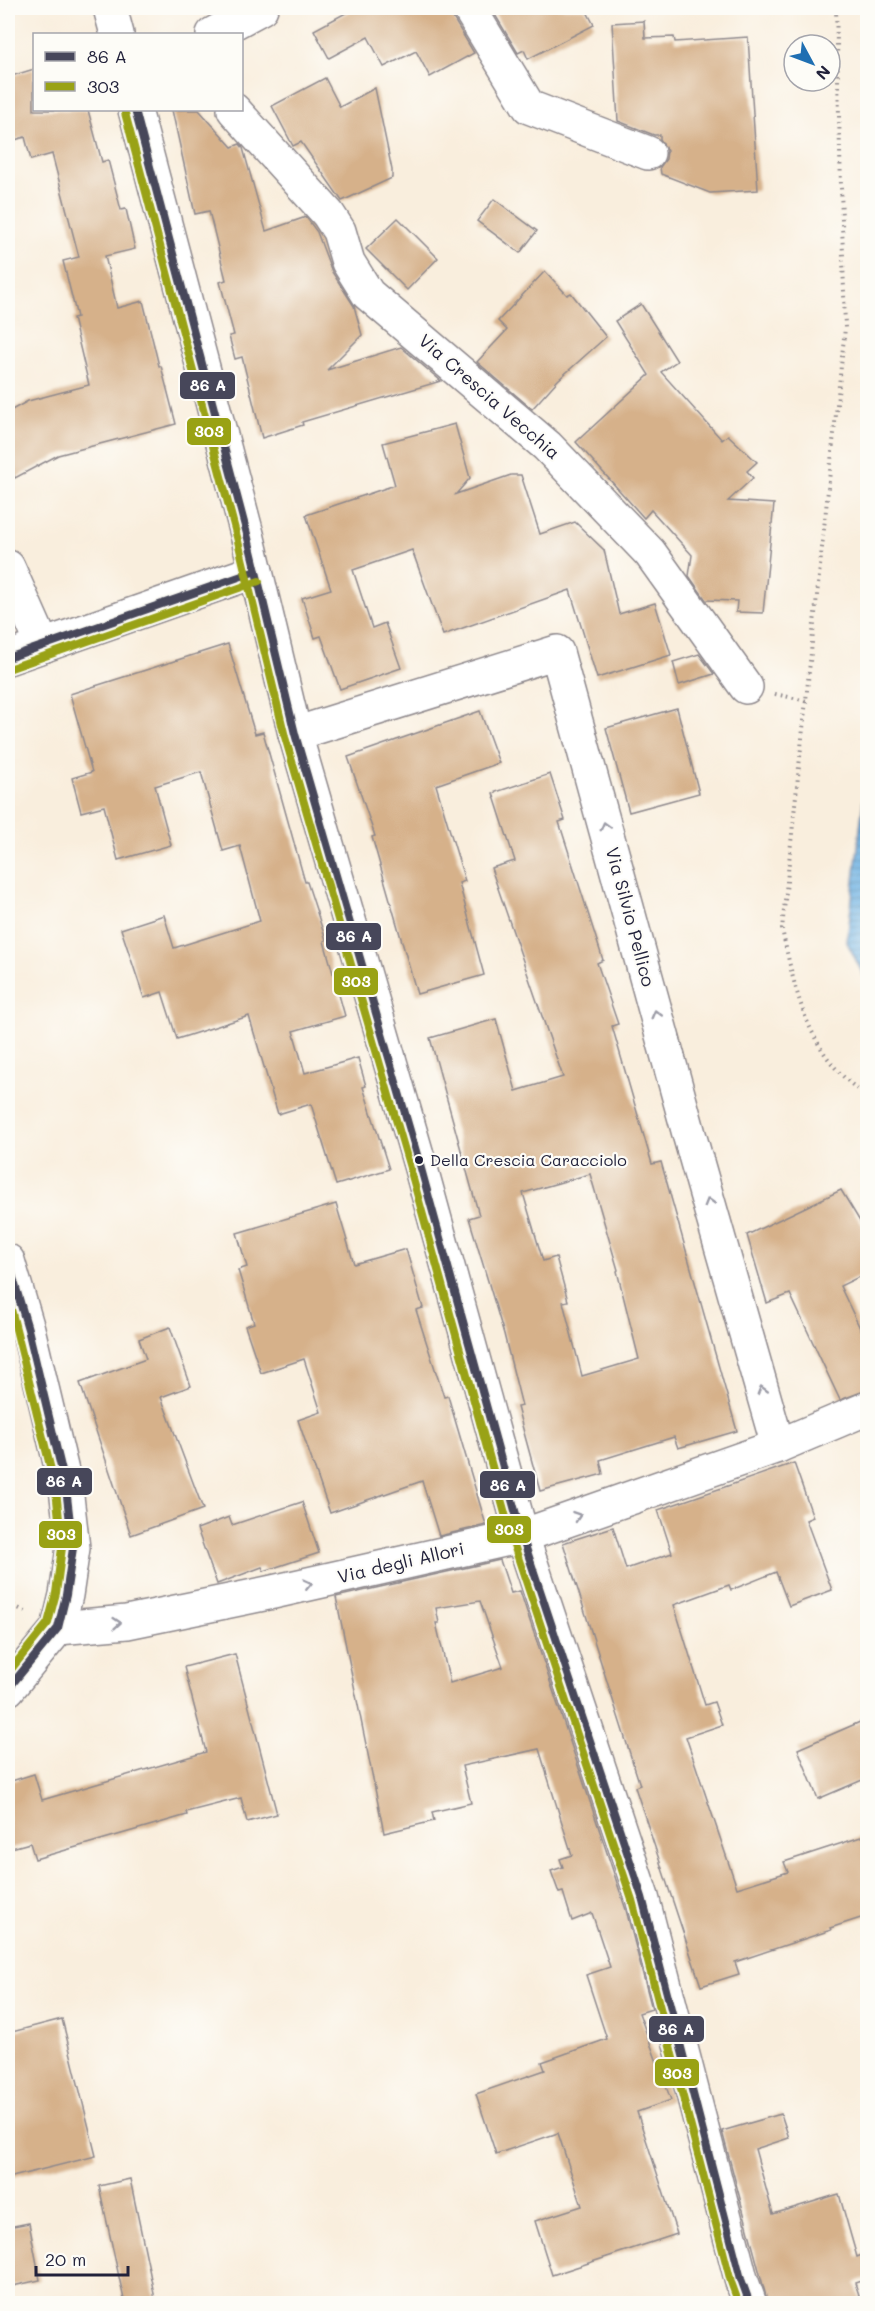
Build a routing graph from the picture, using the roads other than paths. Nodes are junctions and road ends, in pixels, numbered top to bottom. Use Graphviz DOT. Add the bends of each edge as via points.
graph roads {
  1 [pos="110,8"];
  2 [pos="261,8"];
  3 [pos="469,8"];
  4 [pos="117,33"];
  5 [pos="215,33"];
  6 [pos="135,111"];
  7 [pos="235,111"];
  8 [pos="648,153"];
  9 [pos="8,567"];
  10 [pos="256,571"];
  11 [pos="43,646"];
  12 [pos="8,658"];
  13 [pos="746,687"];
  14 [pos="295,734"];
  15 [pos="8,1261"];
  16 [pos="867,1408"];
  17 [pos="778,1446"];
  18 [pos="522,1536"];
  19 [pos="58,1628"];
  20 [pos="8,1689"];
  21 [pos="750,2304"];
  1 -- 4 [label="street"];
  2 -- 5 [label="street"];
  3 -- 8 [label="street" via="529,107"];
  6 -- 10 [label="street"];
  7 -- 13 [label="street, Via Crescia Vecchia" via="328,214 339,231 348,262 368,294 547,446 650,553"];
  9 -- 11 [label="street"];
  10 -- 11 [label="street"];
  10 -- 14 [label="street"];
  11 -- 12 [label="street"];
  17 -- 14 [label="street, Via Silvio Pellico, one-way" via="557,652"];
  14 -- 18 [label="street" via="417,1153"];
  15 -- 19 [label="street" via="66,1488 73,1548"];
  16 -- 17 [label="street, Via degli Allori"];
  18 -- 17 [label="street, Via degli Allori, one-way"];
  19 -- 18 [label="street, Via degli Allori, one-way" via="127,1622"];
  18 -- 21 [label="street" via="642,1897"];
  19 -- 20 [label="street"];
}
